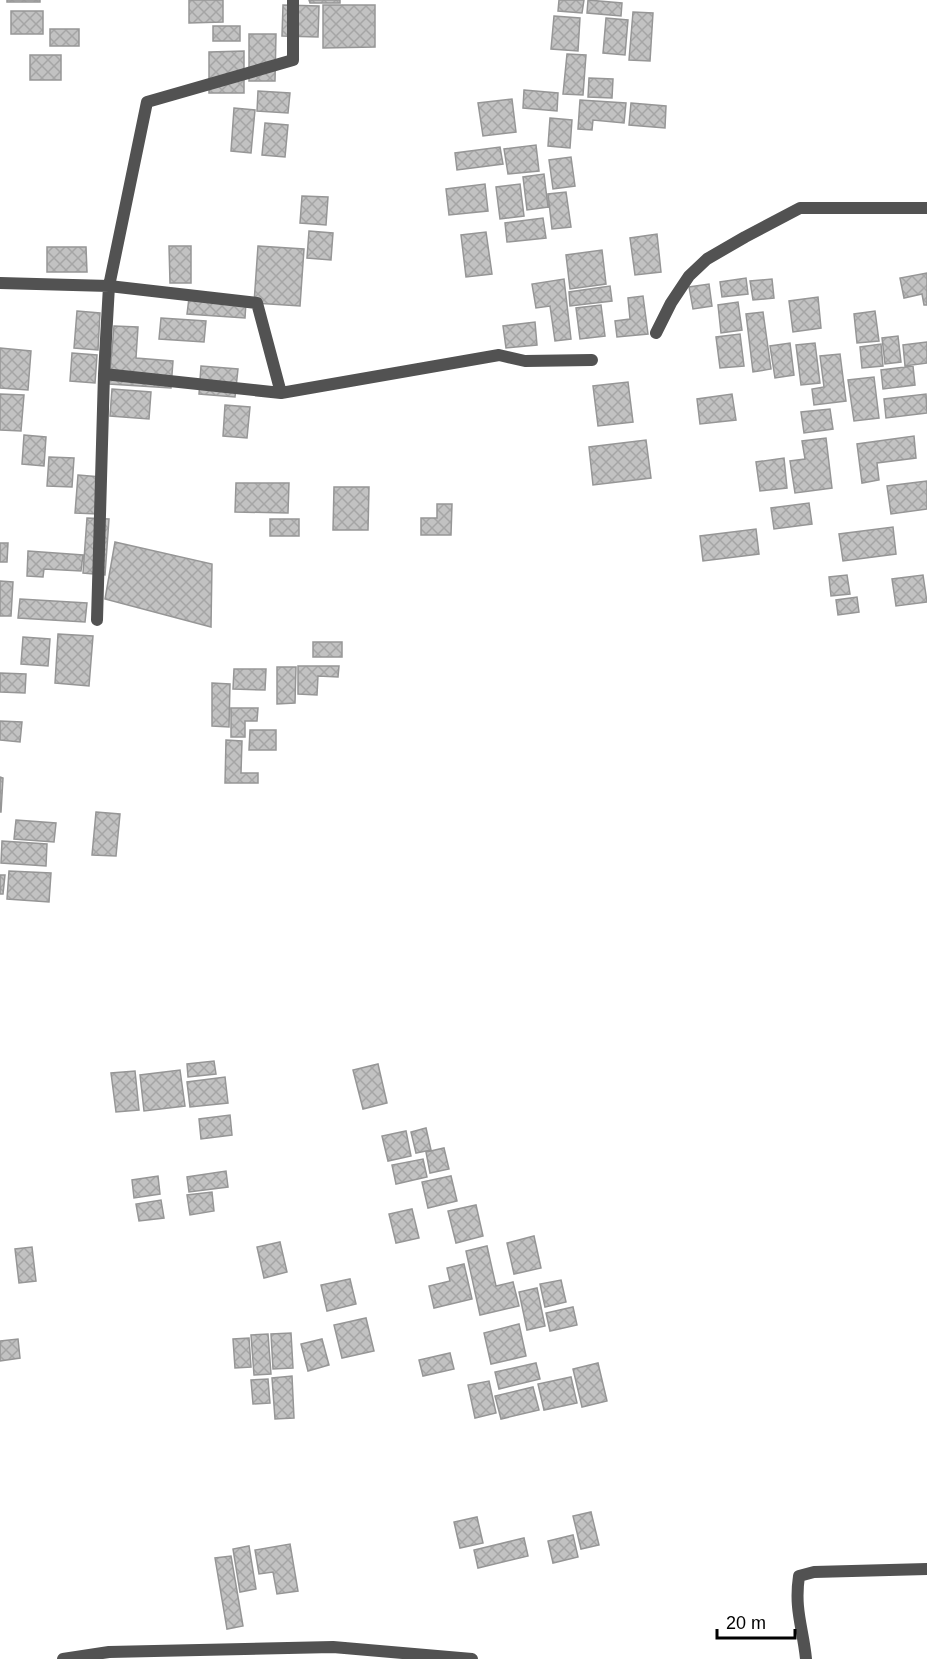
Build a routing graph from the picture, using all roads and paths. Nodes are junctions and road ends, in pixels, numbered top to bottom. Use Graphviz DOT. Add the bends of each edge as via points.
graph roads {
  1 [pos="293,0"];
  2 [pos="927,208"];
  3 [pos="0,283"];
  4 [pos="109,286"];
  5 [pos="656,333"];
  6 [pos="591,360"];
  7 [pos="104,374"];
  8 [pos="281,393"];
  9 [pos="97,620"];
  10 [pos="927,1569"];
  11 [pos="63,1659"];
  12 [pos="472,1659"];
  13 [pos="806,1659"];
  1 -- 4 [label="street" via="293,60 147,102"];
  2 -- 5 [label="street" via="800,208 707,259 689,276"];
  3 -- 4 [label="street"];
  4 -- 7 [label="street"];
  4 -- 8 [label="street" via="256,303"];
  6 -- 8 [label="street" via="525,361 499,355"];
  7 -- 8 [label="street"];
  7 -- 9 [label="street"];
  10 -- 13 [label="street" via="814,1572 799,1576 796,1593"];
  11 -- 12 [label="street" via="109,1652 333,1647"];
}
